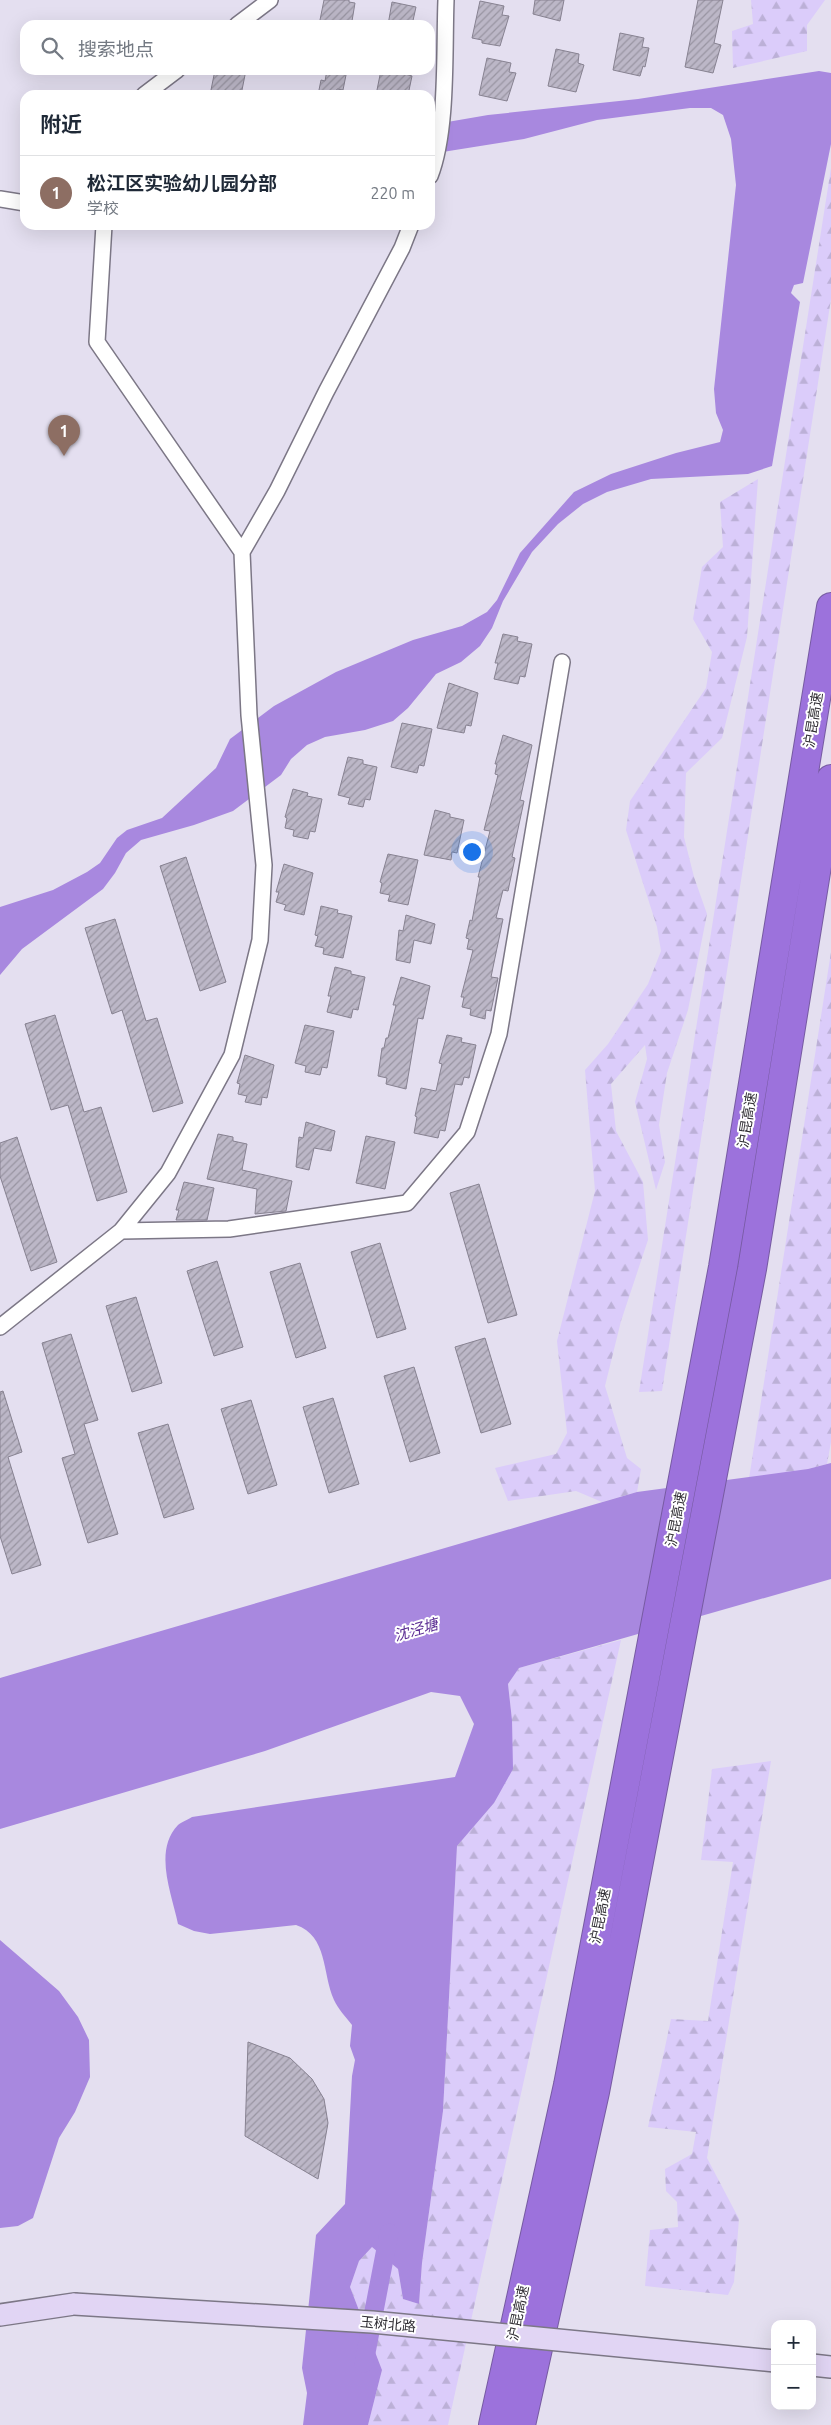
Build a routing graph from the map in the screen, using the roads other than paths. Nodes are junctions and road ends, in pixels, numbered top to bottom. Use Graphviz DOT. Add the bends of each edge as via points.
graph roads {
  1 [pos="270,0"];
  2 [pos="446,0"];
  3 [pos="244,20"];
  4 [pos="170,75"];
  5 [pos="151,90"];
  6 [pos="435,162"];
  7 [pos="0,199"];
  8 [pos="20,203"];
  9 [pos="104,230"];
  10 [pos="409,230"];
  11 [pos="242,552"];
  12 [pos="831,607"];
  13 [pos="562,662"];
  14 [pos="831,779"];
  15 [pos="121,1232"];
  16 [pos="0,1327"];
  17 [pos="0,2315"];
  18 [pos="771,2361"];
  19 [pos="816,2365"];
  20 [pos="831,2367"];
  21 [pos="493,2425"];
  22 [pos="521,2425"];
  1 -- 3 [label="street"];
  2 -- 6 [label="street" via="442,113"];
  4 -- 5 [label="street"];
  7 -- 8 [label="street"];
  9 -- 11 [label="street" via="97,342"];
  10 -- 11 [label="street" via="277,491"];
  11 -- 15 [label="street" via="248,715 264,864 260,940 232,1055 168,1173"];
  12 -- 21 [label="highway, 沪昆高速" via="700,1392 568,2085"];
  13 -- 15 [label="street" via="499,1034 467,1132 407,1203 228,1229"];
  14 -- 22 [label="highway, 沪昆高速" via="752,1269 728,1398 595,2092"];
  15 -- 16 [label="street"];
  17 -- 18 [label="main road, 玉树北路, bridge" via="74,2304 372,2322"];
  19 -- 20 [label="main road"];
}
